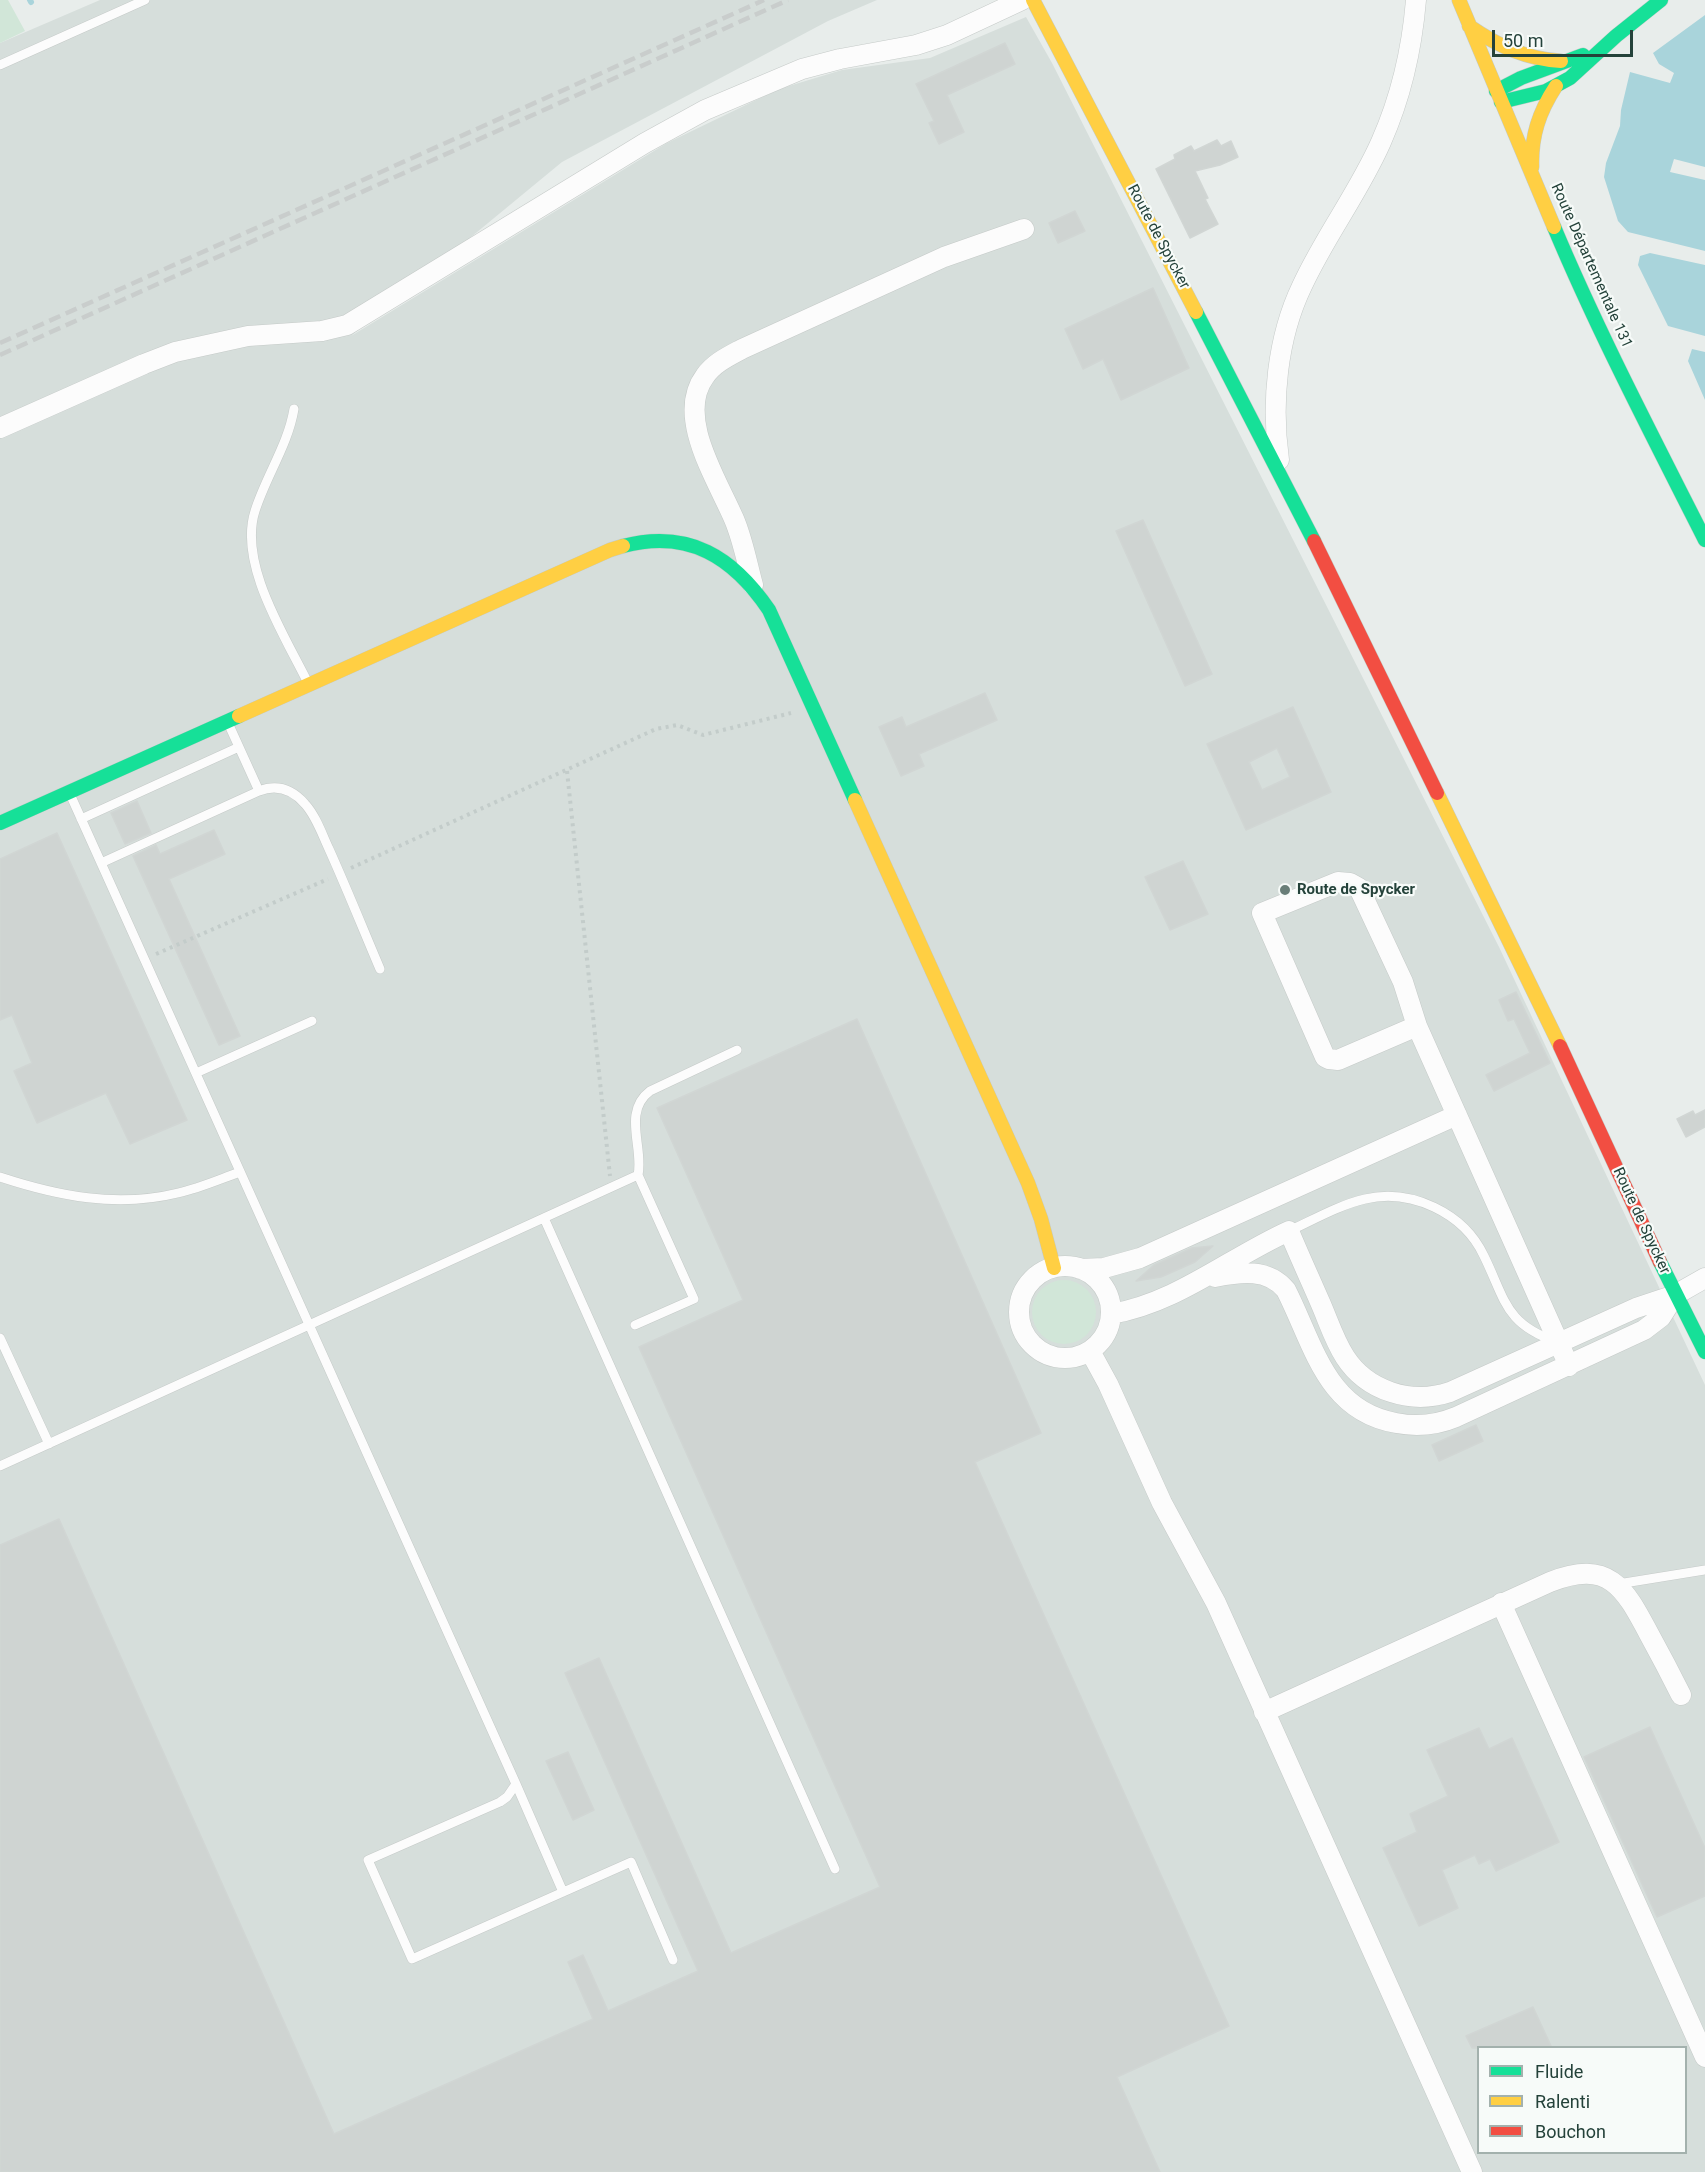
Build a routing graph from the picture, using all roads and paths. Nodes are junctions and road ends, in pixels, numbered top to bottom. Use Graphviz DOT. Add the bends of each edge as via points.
graph roads {
  1 [pos="145,0"];
  2 [pos="1022,0"];
  3 [pos="1033,0"];
  4 [pos="1416,0"];
  5 [pos="1459,0"];
  6 [pos="1661,0"];
  7 [pos="1469,26"];
  8 [pos="1616,36"];
  9 [pos="1573,60"];
  10 [pos="0,65"];
  11 [pos="1556,86"];
  12 [pos="1498,97"];
  13 [pos="1532,178"];
  14 [pos="1024,229"];
  15 [pos="294,409"];
  16 [pos="0,428"];
  17 [pos="1281,474"];
  18 [pos="1705,540"];
  19 [pos="753,585"];
  20 [pos="309,685"];
  21 [pos="814,708"];
  22 [pos="228,721"];
  23 [pos="239,747"];
  24 [pos="567,771"];
  25 [pos="259,791"];
  26 [pos="69,792"];
  27 [pos="81,819"];
  28 [pos="0,824"];
  29 [pos="101,863"];
  30 [pos="340,873"];
  31 [pos="144,959"];
  32 [pos="380,969"];
  33 [pos="312,1021"];
  34 [pos="1417,1026"];
  35 [pos="737,1050"];
  36 [pos="196,1073"];
  37 [pos="1457,1115"];
  38 [pos="240,1172"];
  39 [pos="638,1175"];
  40 [pos="0,1177"];
  41 [pos="612,1187"];
  42 [pos="544,1218"];
  43 [pos="1289,1231"];
  44 [pos="1140,1258"];
  45 [pos="1054,1268"];
  46 [pos="1080,1269"];
  47 [pos="1705,1278"];
  48 [pos="1204,1279"];
  49 [pos="1675,1295"];
  50 [pos="1110,1307"];
  51 [pos="309,1325"];
  52 [pos="635,1325"];
  53 [pos="0,1338"];
  54 [pos="1559,1343"];
  55 [pos="1090,1350"];
  56 [pos="1705,1352"];
  57 [pos="1569,1366"];
  58 [pos="49,1444"];
  59 [pos="0,1466"];
  60 [pos="1705,1570"];
  61 [pos="1617,1584"];
  62 [pos="1501,1604"];
  63 [pos="1681,1695"];
  64 [pos="1264,1712"];
  65 [pos="516,1784"];
  66 [pos="835,1869"];
  67 [pos="563,1892"];
  68 [pos="673,1960"];
  69 [pos="1705,2057"];
  70 [pos="1472,2172"];
  1 -- 10 [label="lane"];
  2 -- 16 [label="street" via="947,35 802,69 705,111 645,143 347,325 322,331 248,336 175,352"];
  3 -- 17 [label="street, Route de Spycker"];
  4 -- 17 [label="street, Route de Spycker" via="1407,62 1388,127 1303,284 1289,318 1276,401"];
  5 -- 7 [label="street, Route Départementale 131"];
  6 -- 8 [label="street"];
  7 -- 9 [label="street" via="1525,57"];
  7 -- 12 [label="street, Route Départementale 131"];
  8 -- 9 [label="street"];
  8 -- 11 [label="street"];
  9 -- 12 [label="street" via="1521,78"];
  11 -- 12 [label="street" via="1531,96"];
  11 -- 13 [label="street" via="1534,128"];
  12 -- 13 [label="street, Route Départementale 131"];
  13 -- 18 [label="street, Route Départementale 131" via="1623,376"];
  14 -- 19 [label="street" via="954,253 763,339 728,357 706,375 695,397 694,425 738,530"];
  15 -- 20 [label="lane" via="255,510 250,537 258,578"];
  17 -- 49 [label="street, Route de Spycker" via="1549,1023"];
  19 -- 20 [label="street" via="731,564 695,546 667,541 629,545 589,559"];
  19 -- 21 [label="street" via="769,609"];
  20 -- 22 [label="street"];
  21 -- 24 [label="path" via="703,735 677,725 656,729"];
  21 -- 45 [label="street" via="1028,1184"];
  22 -- 23 [label="lane"];
  22 -- 26 [label="street"];
  23 -- 25 [label="lane"];
  23 -- 27 [label="lane"];
  24 -- 30 [label="path"];
  24 -- 41 [label="path"];
  25 -- 29 [label="lane"];
  25 -- 30 [label="lane" via="278,787 306,804"];
  26 -- 27 [label="lane"];
  26 -- 28 [label="street"];
  27 -- 29 [label="lane"];
  29 -- 31 [label="lane"];
  30 -- 31 [label="path"];
  30 -- 32 [label="lane"];
  31 -- 36 [label="lane"];
  33 -- 36 [label="lane"];
  34 -- 34 [label="street" via="1403,982 1363,894 1355,885 1344,881 1330,884 1262,913 1325,1057 1338,1060"];
  34 -- 37 [label="street"];
  35 -- 39 [label="lane" via="645,1095 635,1125 640,1158"];
  36 -- 38 [label="lane"];
  37 -- 44 [label="street"];
  37 -- 54 [label="street"];
  38 -- 40 [label="lane" via="177,1193 125,1200 72,1196"];
  38 -- 51 [label="lane"];
  39 -- 41 [label="lane"];
  39 -- 52 [label="lane" via="694,1299"];
  41 -- 42 [label="lane"];
  42 -- 51 [label="lane"];
  42 -- 66 [label="lane"];
  43 -- 48 [label="street"];
  43 -- 54 [label="lane" via="1365,1199 1389,1196 1427,1204 1450,1216 1477,1243 1510,1313 1534,1333"];
  43 -- 54 [label="street" via="1346,1358 1366,1379 1386,1390 1415,1397 1441,1395"];
  44 -- 46 [label="street" via="1104,1268"];
  44 -- 50 [label="street" via="1126,1270"];
  45 -- 46 [label="street"];
  45 -- 55 [label="street" via="1036,1277 1024,1292 1020,1311 1023,1330 1035,1346 1052,1356 1071,1357"];
  46 -- 50 [label="street" via="1103,1287"];
  47 -- 49 [label="street"];
  48 -- 50 [label="street" via="1143,1307"];
  48 -- 57 [label="street" via="1244,1273 1276,1280 1286,1290 1331,1383 1343,1398 1374,1417 1391,1422 1420,1425 1448,1420"];
  49 -- 54 [label="street"];
  49 -- 56 [label="street, Route de Spycker"];
  49 -- 57 [label="street" via="1650,1327"];
  50 -- 55 [label="street" via="1106,1332"];
  51 -- 58 [label="lane"];
  51 -- 65 [label="lane"];
  53 -- 58 [label="lane"];
  54 -- 57 [label="street"];
  55 -- 64 [label="street" via="1162,1503 1216,1603"];
  58 -- 59 [label="lane"];
  60 -- 61 [label="lane"];
  61 -- 62 [label="street" via="1596,1575 1567,1576"];
  61 -- 63 [label="street" via="1632,1602"];
  62 -- 64 [label="street"];
  62 -- 69 [label="street"];
  64 -- 70 [label="street"];
  65 -- 67 [label="lane"];
  65 -- 67 [label="lane" via="500,1802 368,1860 412,1959"];
  67 -- 68 [label="lane" via="631,1862"];
}
